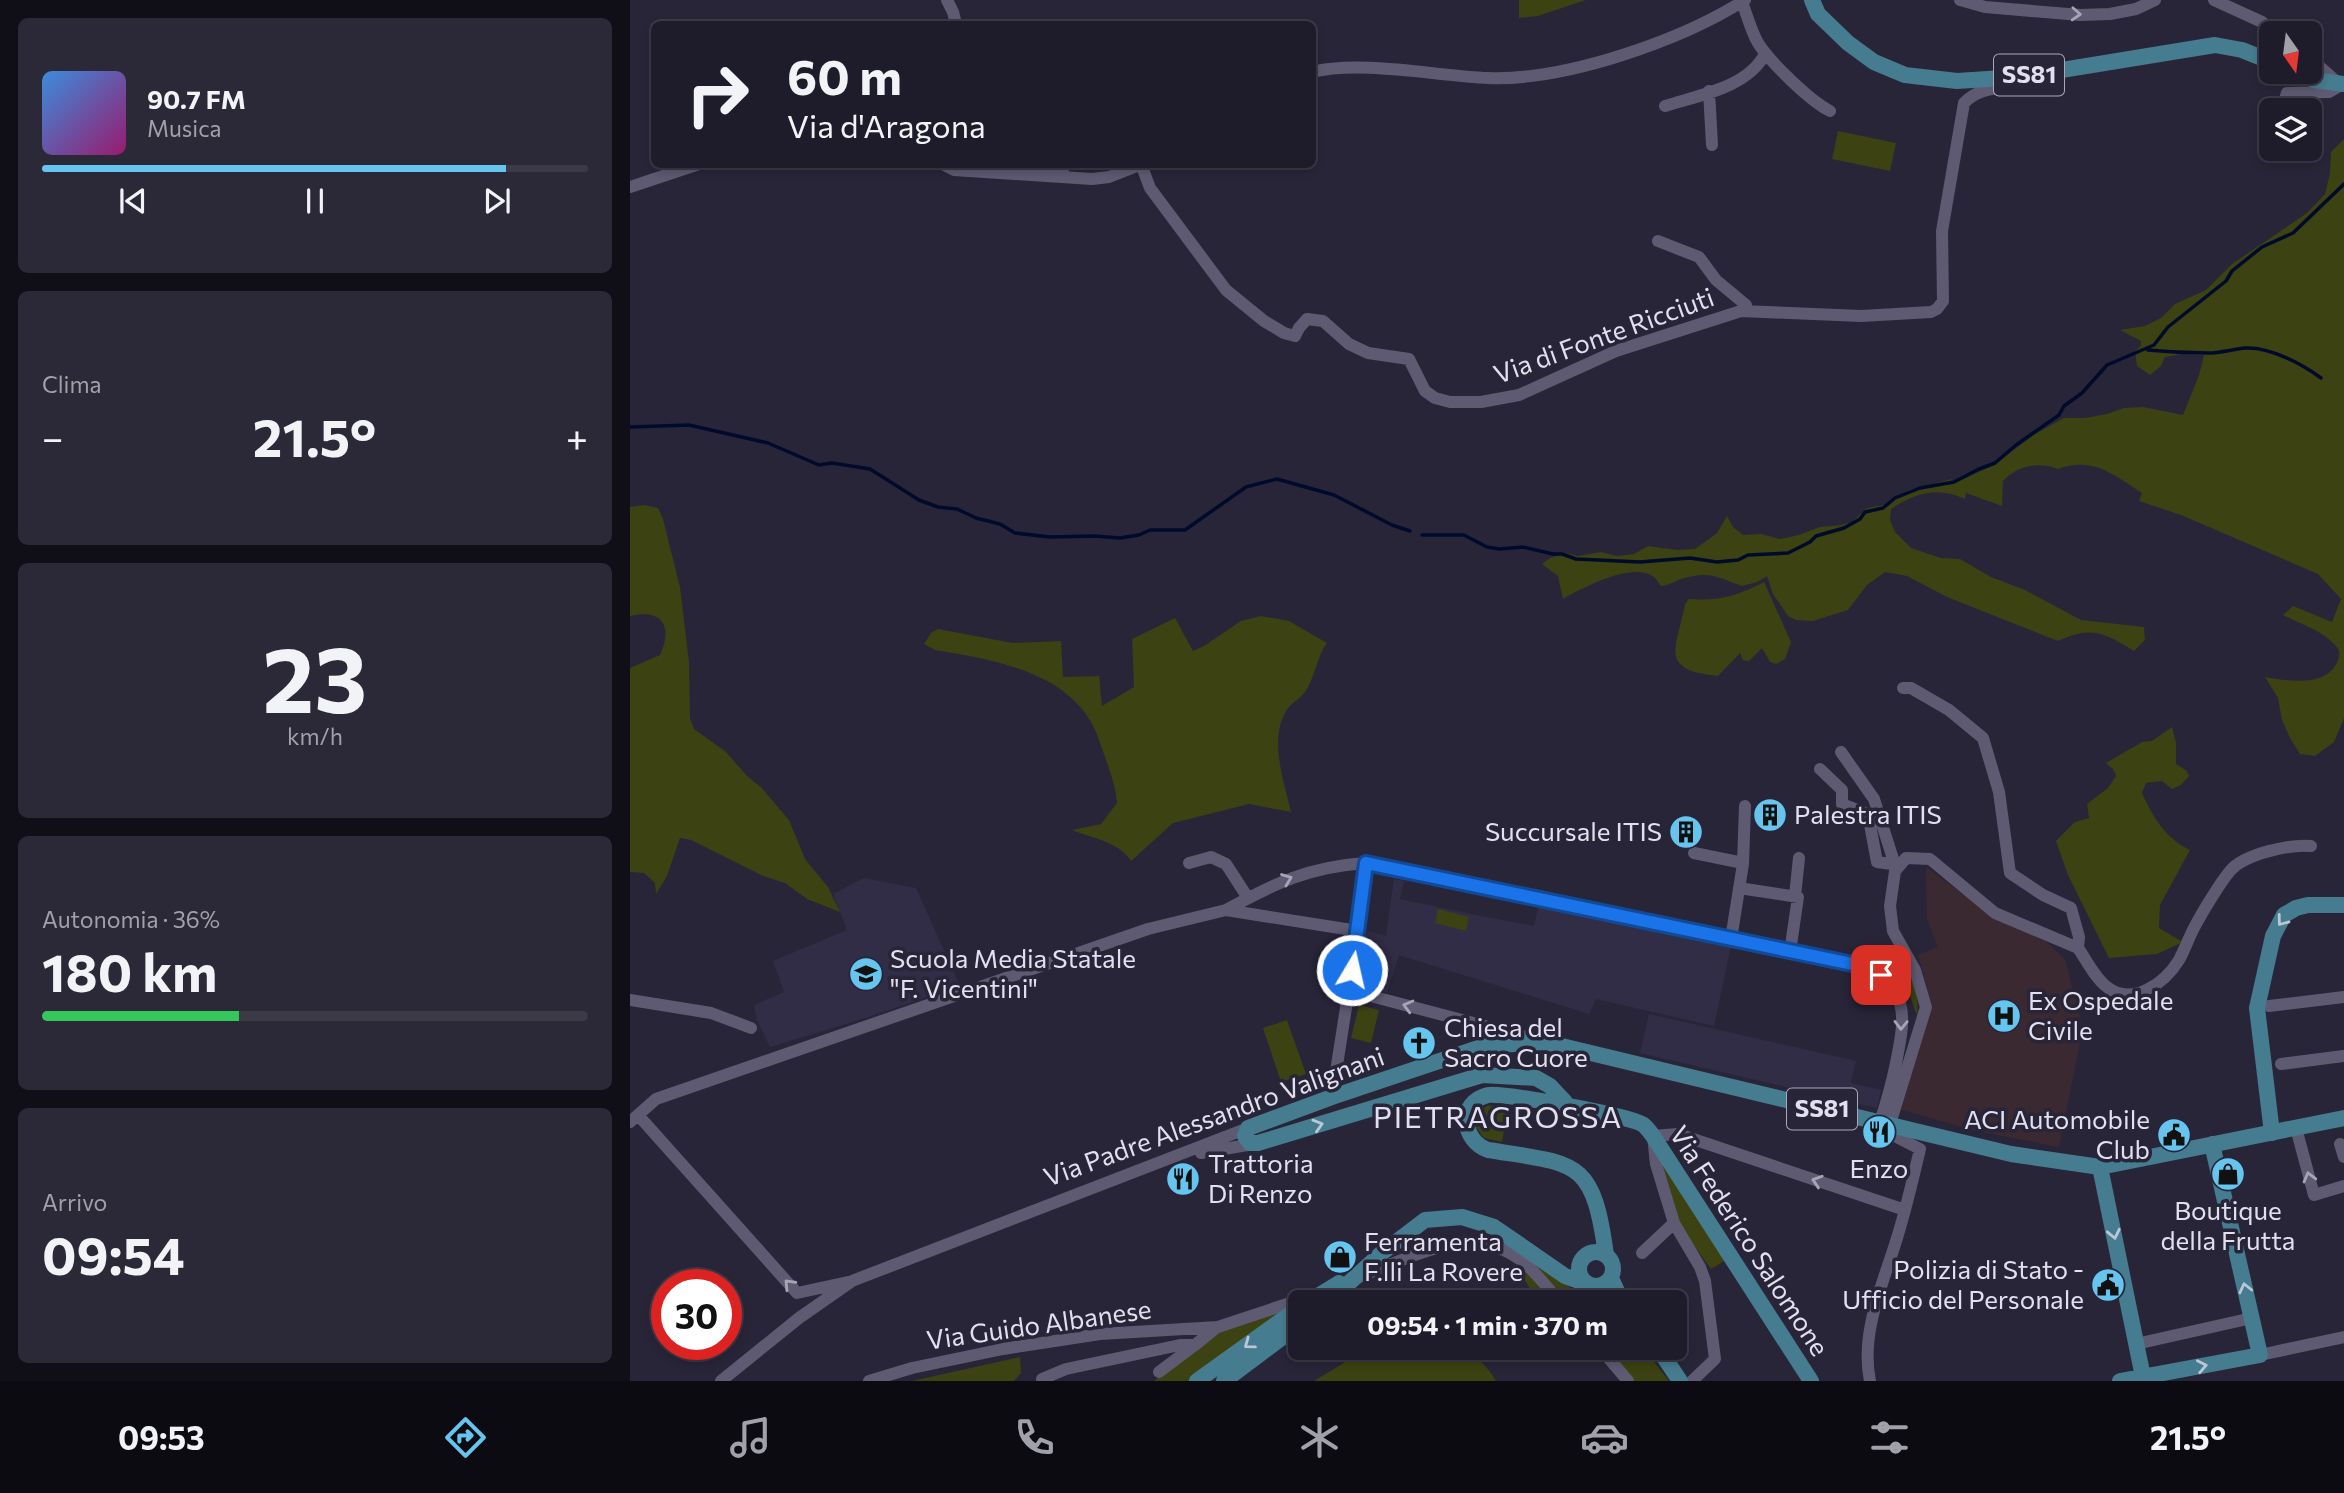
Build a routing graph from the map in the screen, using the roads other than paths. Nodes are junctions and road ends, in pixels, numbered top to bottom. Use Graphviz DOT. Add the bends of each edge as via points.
graph roads {
  1 [pos="947,0"];
  2 [pos="1811,0"];
  3 [pos="1960,0"];
  4 [pos="2155,0"];
  5 [pos="2214,0"];
  6 [pos="1744,1"];
  7 [pos="955,21"];
  8 [pos="2260,21"];
  9 [pos="1765,54"];
  10 [pos="2259,57"];
  11 [pos="2322,68"];
  12 [pos="1316,72"];
  13 [pos="2040,74"];
  14 [pos="2322,80"];
  15 [pos="2342,84"];
  16 [pos="1709,91"];
  17 [pos="2329,99"];
  18 [pos="1665,106"];
  19 [pos="1830,111"];
  20 [pos="1712,145"];
  21 [pos="687,168"];
  22 [pos="950,168"];
  23 [pos="1048,168"];
  24 [pos="1134,168"];
  25 [pos="1143,168"];
  26 [pos="1092,179"];
  27 [pos="630,187"];
  28 [pos="1658,241"];
  29 [pos="1747,310"];
  30 [pos="1903,688"];
  31 [pos="1841,751"];
  32 [pos="1820,769"];
  33 [pos="1745,806"];
  34 [pos="2311,846"];
  35 [pos="1693,853"];
  36 [pos="1799,858"];
  37 [pos="1189,863"];
  38 [pos="1366,863"];
  39 [pos="1743,863"];
  40 [pos="1899,865"];
  41 [pos="1739,888"];
  42 [pos="1795,896"];
  43 [pos="1248,898"];
  44 [pos="2344,905"];
  45 [pos="1226,910"];
  46 [pos="1358,931"];
  47 [pos="1731,939"];
  48 [pos="2078,948"];
  49 [pos="1790,952"];
  50 [pos="1348,990"];
  51 [pos="2344,997"];
  52 [pos="630,1000"];
  53 [pos="2269,1006"];
  54 [pos="751,1028"];
  55 [pos="1545,1042"];
  56 [pos="2344,1056"];
  57 [pos="2281,1063"];
  58 [pos="1332,1097"];
  59 [pos="1565,1105"];
  60 [pos="634,1118"];
  61 [pos="1885,1123"];
  62 [pos="2296,1128"];
  63 [pos="2339,1129"];
  64 [pos="2272,1133"];
  65 [pos="1250,1136"];
  66 [pos="1653,1136"];
  67 [pos="2212,1144"];
  68 [pos="2344,1157"];
  69 [pos="2100,1167"];
  70 [pos="2344,1186"];
  71 [pos="1596,1206"];
  72 [pos="1905,1210"];
  73 [pos="1674,1223"];
  74 [pos="1642,1253"];
  75 [pos="1534,1254"];
  76 [pos="1606,1255"];
  77 [pos="1585,1257"];
  78 [pos="1356,1276"];
  79 [pos="1611,1278"];
  80 [pos="852,1282"];
  81 [pos="1591,1285"];
  82 [pos="1333,1290"];
  83 [pos="1549,1290"];
  84 [pos="1597,1290"];
  85 [pos="1616,1290"];
  86 [pos="1288,1307"];
  87 [pos="1288,1316"];
  88 [pos="2252,1318"];
  89 [pos="2344,1324"];
  90 [pos="1218,1327"];
  91 [pos="1288,1333"];
  92 [pos="2343,1338"];
  93 [pos="2136,1344"];
  94 [pos="1195,1345"];
  95 [pos="2260,1354"];
  96 [pos="1610,1360"];
  97 [pos="1666,1360"];
  98 [pos="1159,1371"];
  99 [pos="1042,1379"];
  100 [pos="2129,1380"];
  101 [pos="721,1381"];
  102 [pos="869,1381"];
  103 [pos="1197,1381"];
  104 [pos="1224,1381"];
  105 [pos="1628,1381"];
  106 [pos="1680,1381"];
  107 [pos="1692,1381"];
  108 [pos="1811,1381"];
  109 [pos="1870,1381"];
  1 -- 7 [label="street"];
  2 -- 13 [label="main road, SS81" via="1818,14 1848,43 1874,62 1905,75 1957,81"];
  3 -- 4 [label="street, one-way" via="1985,7 2080,15 2110,15"];
  5 -- 8 [label="street"];
  6 -- 9 [label="street"];
  6 -- 12 [label="street" via="1719,16 1638,48 1541,76 1490,78 1362,68"];
  9 -- 16 [label="street" via="1742,80"];
  9 -- 19 [label="street"];
  10 -- 13 [label="main road, SS81" via="2215,45"];
  11 -- 15 [label="street"];
  13 -- 29 [label="street, Via di Fonte Ricciuti" via="2029,84 1985,90 1964,103 1942,231 1942,301 1937,309 1861,316"];
  14 -- 15 [label="main road"];
  15 -- 17 [label="street" via="2329,92 2286,96"];
  16 -- 18 [label="street"];
  16 -- 20 [label="street"];
  21 -- 27 [label="street"];
  22 -- 26 [label="street"];
  23 -- 26 [label="street"];
  24 -- 26 [label="street"];
  25 -- 29 [label="street, Via di Fonte Ricciuti" via="1150,188 1226,290 1265,321 1296,335 1307,319 1323,321 1367,354 1409,359 1425,391 1450,402 1520,395 1616,351"];
  28 -- 29 [label="street, Via di Fonte Ricciuti" via="1699,257"];
  30 -- 48 [label="street" via="1949,710 1983,738 1999,792 2010,873 2071,908"];
  31 -- 40 [label="street" via="1874,799 1894,862"];
  32 -- 40 [label="street" via="1842,790 1842,804 1868,814 1877,862"];
  33 -- 39 [label="street"];
  34 -- 48 [label="street" via="2290,846 2231,870 2178,961 2148,989 2133,995 2116,993 2101,981"];
  35 -- 39 [label="street"];
  36 -- 42 [label="street"];
  37 -- 43 [label="street" via="1211,857 1226,864"];
  43 -- 38 [label="street, one-way" via="1307,872"];
  38 -- 46 [label="street"];
  38 -- 47 [label="street"];
  39 -- 41 [label="street"];
  40 -- 48 [label="street" via="1906,858 1930,859 1995,913"];
  40 -- 61 [label="street" via="1890,906 1894,931 1915,970 1926,1007"];
  41 -- 42 [label="street"];
  41 -- 47 [label="street"];
  42 -- 49 [label="street"];
  43 -- 45 [label="street"];
  44 -- 64 [label="main road, one-way" via="2296,908 2284,915 2273,936 2257,1008"];
  45 -- 46 [label="street"];
  45 -- 60 [label="street" via="1148,929 656,1099"];
  46 -- 50 [label="street"];
  47 -- 49 [label="street"];
  49 -- 61 [label="street, one-way" via="1862,966 1892,986 1904,1024"];
  55 -- 50 [label="street, one-way"];
  50 -- 58 [label="street"];
  51 -- 53 [label="street"];
  52 -- 54 [label="street" via="711,1013"];
  55 -- 58 [label="main road, Via Padre Alessandro Valignani / SS81" via="1484,1046"];
  55 -- 61 [label="main road, Via Padre Alessandro Valignani / SS81"];
  56 -- 57 [label="street"];
  58 -- 65 [label="main road, Via Padre Alessandro Valignani / SS81"];
  65 -- 59 [label="main road, one-way" via="1482,1075 1536,1078 1550,1086"];
  59 -- 66 [label="main road, Via Federico Salomone" via="1642,1124"];
  59 -- 71 [label="main road, Via Federico Salomone" via="1488,1095 1470,1108 1466,1128 1483,1148 1577,1170 1591,1188"];
  80 -- 60 [label="street, one-way" via="797,1293"];
  61 -- 69 [label="main road, Via Padre Alessandro Valignani / SS81" via="2011,1154"];
  61 -- 72 [label="street" via="1887,1132 1920,1149"];
  62 -- 63 [label="main road"];
  62 -- 64 [label="main road"];
  70 -- 62 [label="street, one-way" via="2314,1195"];
  63 -- 68 [label="street"];
  64 -- 67 [label="main road, SS81"];
  65 -- 80 [label="street, Via Padre Alessandro Valignani" via="1173,1157"];
  72 -- 66 [label="street, one-way" via="1678,1134"];
  66 -- 73 [label="street" via="1656,1164"];
  66 -- 108 [label="main road, Via Federico Salomone"];
  67 -- 69 [label="main road, Via Padre Alessandro Valignani / SS81"];
  88 -- 67 [label="main road, one-way"];
  69 -- 93 [label="main road, one-way"];
  71 -- 76 [label="main road"];
  71 -- 77 [label="main road"];
  72 -- 109 [label="street" via="1870,1330 1866,1354"];
  73 -- 74 [label="street"];
  73 -- 107 [label="street" via="1700,1267 1715,1359"];
  75 -- 77 [label="main road" via="1562,1261"];
  75 -- 78 [label="main road" via="1494,1227 1462,1217 1425,1220"];
  75 -- 81 [label="main road" via="1565,1276"];
  76 -- 77 [label="main road" via="1594,1252"];
  76 -- 79 [label="main road" via="1612,1263"];
  77 -- 81 [label="main road" via="1580,1275"];
  78 -- 82 [label="main road"];
  78 -- 83 [label="street" via="1439,1248 1476,1243 1517,1257"];
  79 -- 81 [label="main road"];
  79 -- 85 [label="main road"];
  80 -- 101 [label="street, Via Padre Alessandro Valignani"];
  81 -- 84 [label="main road"];
  86 -- 90 [label="street, Via Guido Albanese"];
  87 -- 103 [label="main road, one-way"];
  88 -- 93 [label="street"];
  88 -- 95 [label="main road"];
  89 -- 92 [label="street" via="2340,1329"];
  90 -- 94 [label="street, Via Guido Albanese"];
  90 -- 102 [label="street, Via Guido Albanese" via="1086,1336 1003,1349"];
  91 -- 104 [label="main road"];
  92 -- 95 [label="street"];
  93 -- 100 [label="main road"];
  94 -- 98 [label="street"];
  94 -- 99 [label="street, Via Guido Albanese" via="1066,1369"];
  100 -- 95 [label="main road, one-way"];
  96 -- 105 [label="street"];
  97 -- 106 [label="main road"];
}
